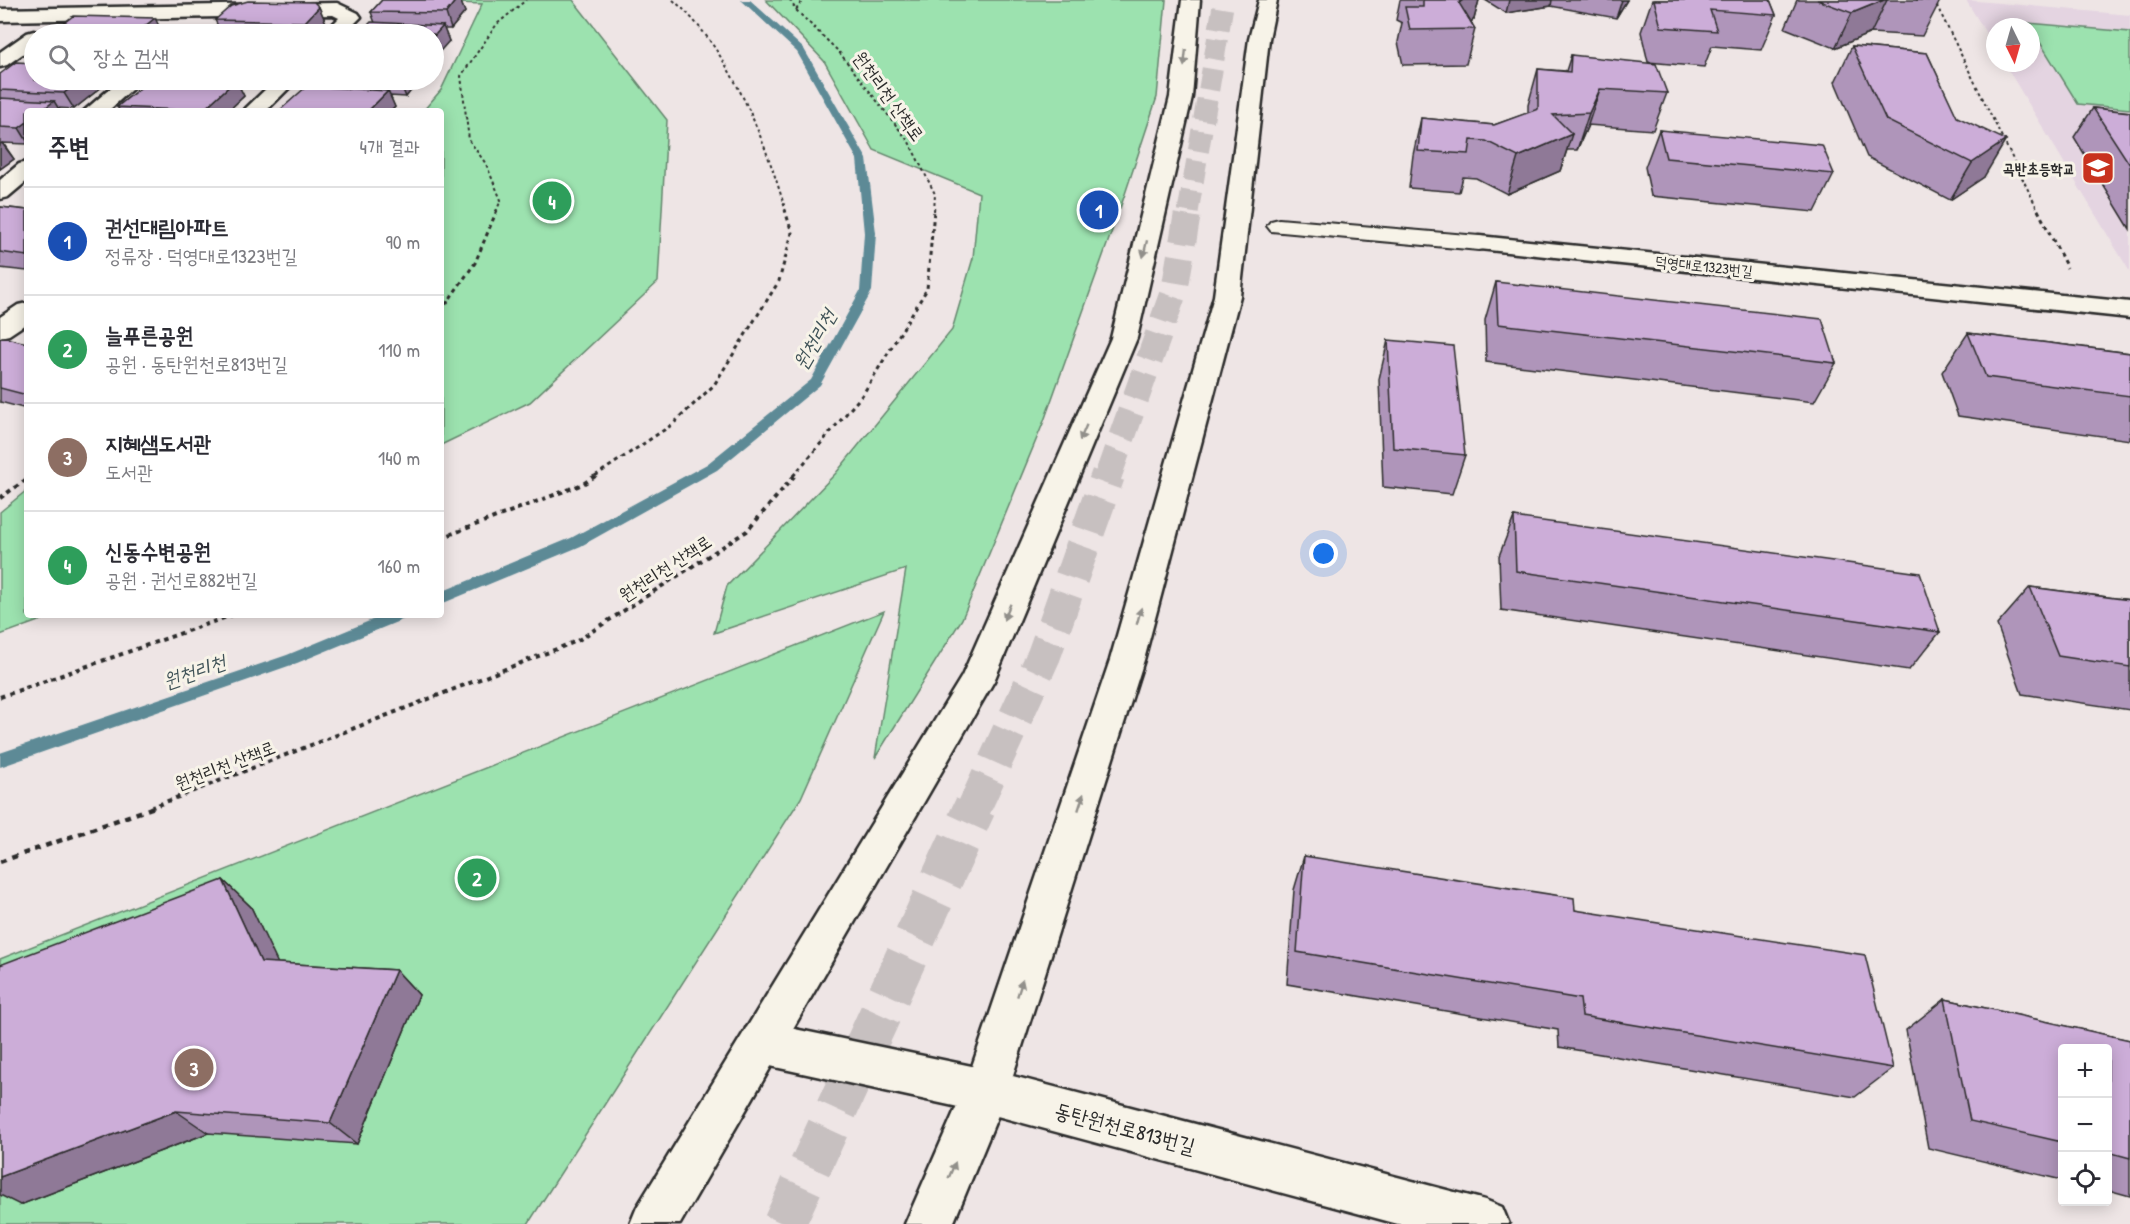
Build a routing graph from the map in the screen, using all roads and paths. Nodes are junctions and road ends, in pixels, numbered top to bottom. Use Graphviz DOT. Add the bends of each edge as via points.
graph roads {
  1 [pos="526,0"];
  2 [pos="673,0"];
  3 [pos="790,0"];
  4 [pos="803,0"];
  5 [pos="1191,0"];
  6 [pos="1268,0"];
  7 [pos="1934,0"];
  8 [pos="77,6"];
  9 [pos="216,6"];
  10 [pos="796,10"];
  11 [pos="0,15"];
  12 [pos="52,24"];
  13 [pos="197,24"];
  14 [pos="344,24"];
  15 [pos="24,44"];
  16 [pos="0,61"];
  17 [pos="120,90"];
  18 [pos="276,90"];
  19 [pos="99,108"];
  20 [pos="257,108"];
  21 [pos="24,172"];
  22 [pos="0,192"];
  23 [pos="1279,226"];
  24 [pos="1479,243"];
  25 [pos="2085,305"];
  26 [pos="444,307"];
  27 [pos="2130,310"];
  28 [pos="24,313"];
  29 [pos="0,329"];
  30 [pos="24,481"];
  31 [pos="0,498"];
  32 [pos="444,537"];
  33 [pos="223,618"];
  34 [pos="0,696"];
  35 [pos="0,862"];
  36 [pos="761,1043"];
  37 [pos="986,1091"];
  38 [pos="654,1224"];
  39 [pos="929,1224"];
  40 [pos="1485,1224"];
  1 -- 26 [label="path" via="501,19 461,76 469,140 486,164 501,200 475,263"];
  2 -- 32 [label="path" via="692,15 733,76 776,178 792,232 779,281 714,384 673,424 584,484"];
  3 -- 10 [label="path, 원천리천 산책로"];
  4 -- 10 [label="path"];
  5 -- 36 [label="main road, one-way" via="1181,97 1124,338 977,681"];
  37 -- 6 [label="main road, one-way" via="1127,660 1227,296 1259,39"];
  7 -- 25 [label="path"];
  8 -- 9 [label="main road"];
  8 -- 11 [label="main road"];
  8 -- 12 [label="main road"];
  9 -- 13 [label="main road"];
  9 -- 14 [label="main road" via="337,9 351,17"];
  10 -- 35 [label="path, 원천리천 산책로" via="839,52 909,142 935,194 927,289 863,394 747,531 577,641 179,798"];
  15 -- 16 [label="main road"];
  17 -- 19 [label="main road"];
  18 -- 20 [label="main road"];
  21 -- 22 [label="main road"];
  23 -- 24 [label="street, 덕영대로1323번길"];
  24 -- 25 [label="main road, 덕영대로1323번길"];
  25 -- 27 [label="main road, 덕영대로1323번길"];
  28 -- 29 [label="main road"];
  30 -- 31 [label="path"];
  33 -- 34 [label="path"];
  36 -- 37 [label="main road, 동탄원천로813번길"];
  36 -- 38 [label="main road"];
  39 -- 37 [label="main road, one-way"];
  37 -- 40 [label="main road, 동탄원천로813번길"];
}
